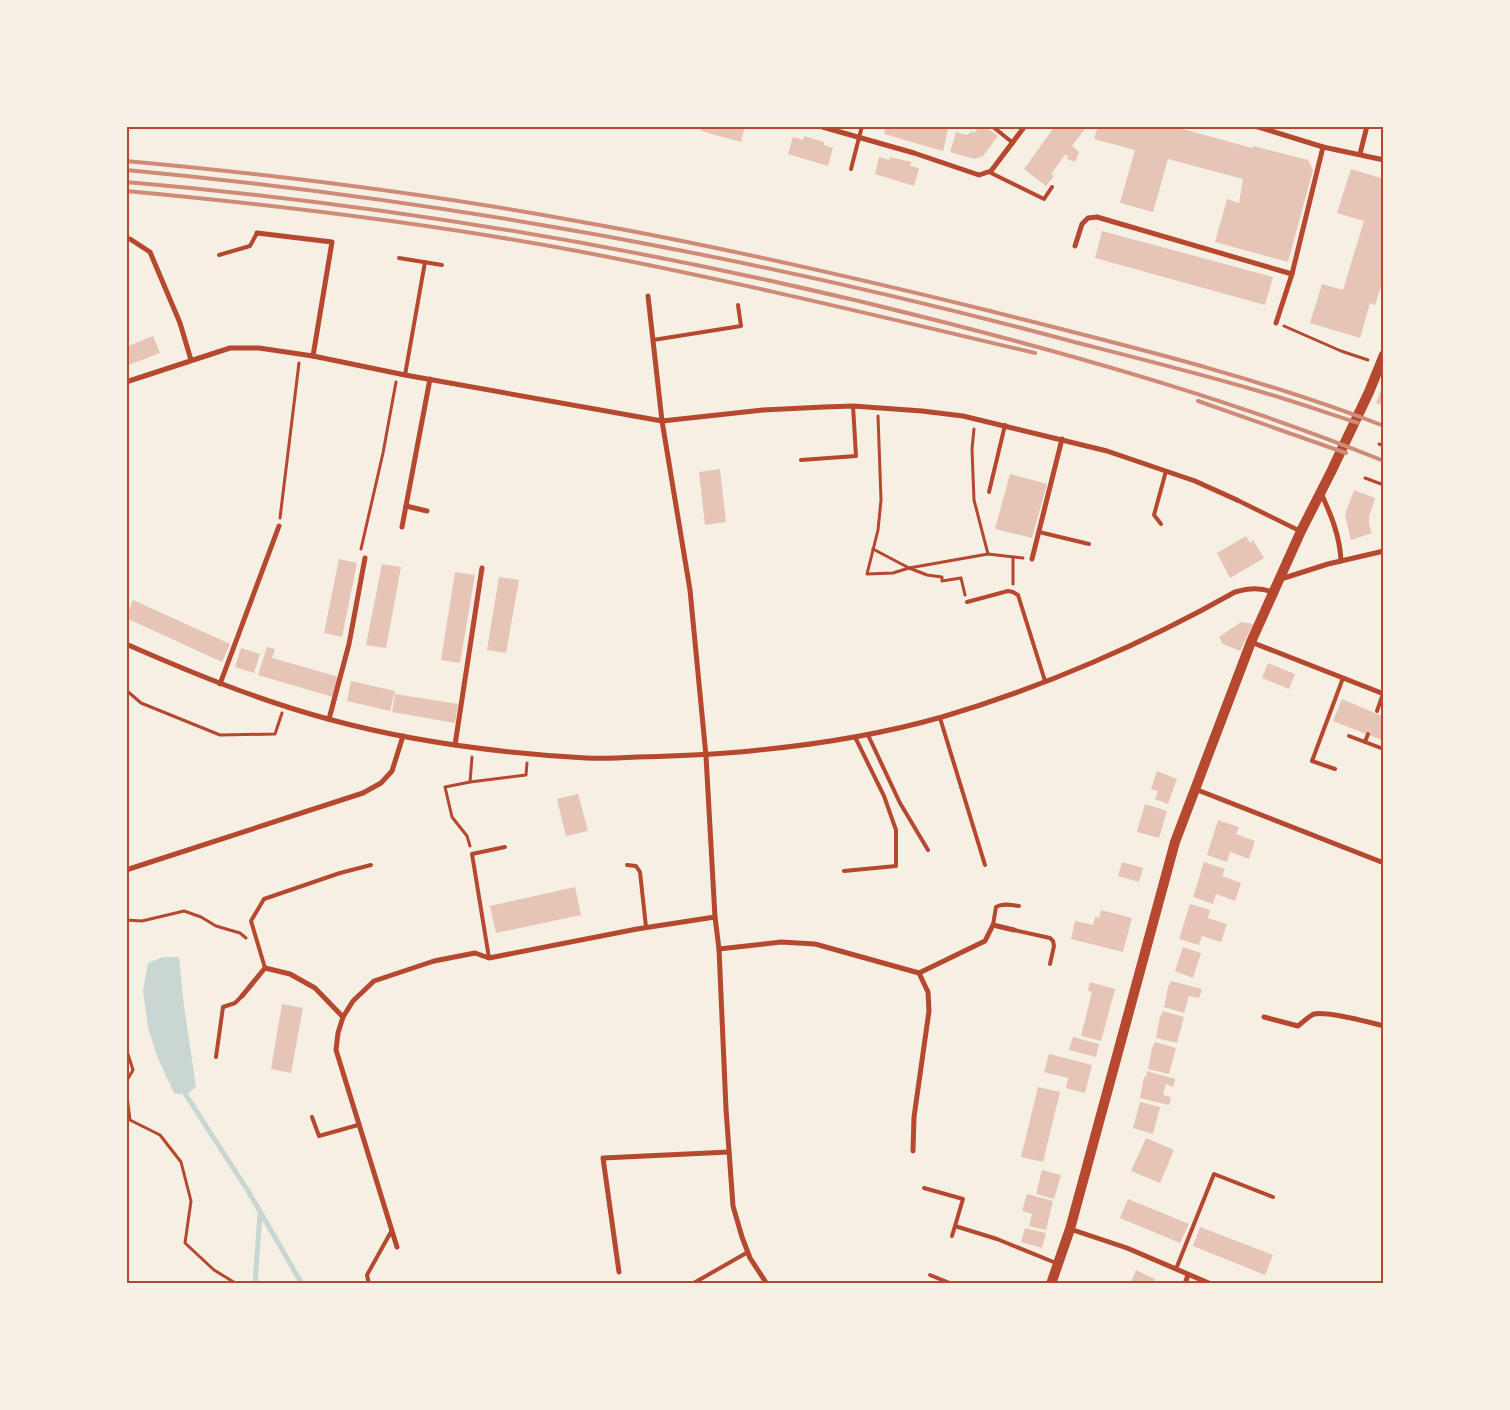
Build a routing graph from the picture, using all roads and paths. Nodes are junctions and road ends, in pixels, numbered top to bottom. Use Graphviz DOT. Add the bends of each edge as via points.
graph roads {
  1 [pos="818,126"];
  2 [pos="862,126"];
  3 [pos="992,126"];
  4 [pos="1025,126"];
  5 [pos="1255,126"];
  6 [pos="1367,126"];
  7 [pos="859,138"];
  8 [pos="1013,143"];
  9 [pos="1323,147"];
  10 [pos="1360,154"];
  11 [pos="1384,160"];
  12 [pos="851,169"];
  13 [pos="989,172"];
  14 [pos="1052,188"];
  15 [pos="257,233"];
  16 [pos="126,239"];
  17 [pos="1075,246"];
  18 [pos="219,255"];
  19 [pos="399,258"];
  20 [pos="425,262"];
  21 [pos="442,265"];
  22 [pos="1292,274"];
  23 [pos="648,296"];
  24 [pos="738,305"];
  25 [pos="1276,323"];
  26 [pos="653,340"];
  27 [pos="300,355"];
  28 [pos="313,356"];
  29 [pos="191,360"];
  30 [pos="1382,360"];
  31 [pos="397,374"];
  32 [pos="405,375"];
  33 [pos="430,379"];
  34 [pos="126,382"];
  35 [pos="854,406"];
  36 [pos="878,408"];
  37 [pos="976,419"];
  38 [pos="662,422"];
  39 [pos="1005,425"];
  40 [pos="1062,440"];
  41 [pos="1379,444"];
  42 [pos="1384,446"];
  43 [pos="801,460"];
  44 [pos="1166,471"];
  45 [pos="1365,478"];
  46 [pos="1384,485"];
  47 [pos="989,492"];
  48 [pos="1321,492"];
  49 [pos="1237,500"];
  50 [pos="406,506"];
  51 [pos="427,511"];
  52 [pos="1161,524"];
  53 [pos="279,526"];
  54 [pos="402,527"];
  55 [pos="1301,531"];
  56 [pos="1039,532"];
  57 [pos="1088,544"];
  58 [pos="873,549"];
  59 [pos="1384,551"];
  60 [pos="988,554"];
  61 [pos="1013,557"];
  62 [pos="365,558"];
  63 [pos="1032,560"];
  64 [pos="1342,561"];
  65 [pos="482,568"];
  66 [pos="909,568"];
  67 [pos="1281,579"];
  68 [pos="1013,592"];
  69 [pos="1274,593"];
  70 [pos="967,602"];
  71 [pos="1251,642"];
  72 [pos="126,644"];
  73 [pos="1343,678"];
  74 [pos="1045,682"];
  75 [pos="220,684"];
  76 [pos="126,690"];
  77 [pos="1384,694"];
  78 [pos="285,706"];
  79 [pos="1377,711"];
  80 [pos="940,718"];
  81 [pos="329,719"];
  82 [pos="1368,734"];
  83 [pos="868,735"];
  84 [pos="403,736"];
  85 [pos="1349,736"];
  86 [pos="855,737"];
  87 [pos="1365,742"];
  88 [pos="455,745"];
  89 [pos="473,747"];
  90 [pos="1381,748"];
  91 [pos="528,753"];
  92 [pos="706,756"];
  93 [pos="1335,769"];
  94 [pos="470,782"];
  95 [pos="1195,789"];
  96 [pos="505,847"];
  97 [pos="928,850"];
  98 [pos="472,854"];
  99 [pos="1384,863"];
  100 [pos="371,865"];
  101 [pos="627,865"];
  102 [pos="985,865"];
  103 [pos="126,870"];
  104 [pos="844,871"];
  105 [pos="1019,906"];
  106 [pos="715,917"];
  107 [pos="126,920"];
  108 [pos="993,925"];
  109 [pos="646,927"];
  110 [pos="1014,930"];
  111 [pos="720,949"];
  112 [pos="259,950"];
  113 [pos="489,958"];
  114 [pos="1050,964"];
  115 [pos="265,968"];
  116 [pos="919,973"];
  117 [pos="242,996"];
  118 [pos="343,1017"];
  119 [pos="1264,1017"];
  120 [pos="1384,1026"];
  121 [pos="126,1048"];
  122 [pos="216,1057"];
  123 [pos="126,1082"];
  124 [pos="126,1088"];
  125 [pos="312,1117"];
  126 [pos="358,1125"];
  127 [pos="913,1151"];
  128 [pos="729,1152"];
  129 [pos="924,1188"];
  130 [pos="1273,1197"];
  131 [pos="955,1226"];
  132 [pos="1070,1229"];
  133 [pos="392,1230"];
  134 [pos="952,1236"];
  135 [pos="397,1247"];
  136 [pos="748,1252"];
  137 [pos="1058,1264"];
  138 [pos="1176,1269"];
  139 [pos="619,1272"];
  140 [pos="1188,1274"];
  141 [pos="930,1275"];
  142 [pos="237,1284"];
  143 [pos="369,1284"];
  144 [pos="692,1284"];
  145 [pos="766,1284"];
  146 [pos="952,1284"];
  147 [pos="1051,1284"];
  148 [pos="1185,1284"];
  149 [pos="1211,1284"];
  1 -- 7 [label="street"];
  2 -- 7 [label="lane"];
  3 -- 8 [label="lane"];
  4 -- 8 [label="street"];
  5 -- 9 [label="street"];
  6 -- 10 [label="street"];
  7 -- 12 [label="lane"];
  7 -- 13 [label="street" via="972,174"];
  8 -- 13 [label="street"];
  9 -- 10 [label="street"];
  9 -- 22 [label="street"];
  10 -- 11 [label="street"];
  13 -- 14 [label="lane" via="1044,199"];
  15 -- 18 [label="lane" via="250,246"];
  15 -- 28 [label="street" via="332,242"];
  16 -- 29 [label="street" via="150,252 180,323"];
  17 -- 22 [label="street" via="1082,224 1088,218 1097,218"];
  19 -- 20 [label="lane"];
  20 -- 21 [label="lane"];
  20 -- 32 [label="lane"];
  22 -- 25 [label="street"];
  23 -- 26 [label="street"];
  24 -- 26 [label="lane" via="741,326"];
  25 -- 30 [label="path" via="1341,351"];
  26 -- 38 [label="street"];
  27 -- 28 [label="street"];
  27 -- 29 [label="street" via="260,348 230,348"];
  27 -- 53 [label="path"];
  28 -- 31 [label="street"];
  29 -- 34 [label="street"];
  30 -- 48 [label="main road"];
  31 -- 32 [label="street"];
  31 -- 62 [label="path" via="384,453 360,551"];
  32 -- 33 [label="street"];
  33 -- 38 [label="street"];
  33 -- 50 [label="street"];
  35 -- 36 [label="street"];
  35 -- 38 [label="street" via="763,410"];
  35 -- 43 [label="lane" via="856,456"];
  36 -- 37 [label="street"];
  36 -- 58 [label="path" via="881,500"];
  37 -- 39 [label="street"];
  37 -- 60 [label="path" via="972,449 974,500"];
  38 -- 92 [label="street" via="690,590"];
  39 -- 40 [label="street"];
  39 -- 47 [label="lane"];
  40 -- 44 [label="street" via="1107,450"];
  40 -- 56 [label="street"];
  41 -- 42 [label="path"];
  44 -- 49 [label="street"];
  44 -- 52 [label="lane" via="1154,515"];
  45 -- 46 [label="path"];
  48 -- 55 [label="main road"];
  48 -- 64 [label="street" via="1335,525"];
  49 -- 55 [label="street"];
  50 -- 51 [label="street"];
  50 -- 54 [label="street"];
  53 -- 75 [label="street"];
  55 -- 67 [label="main road"];
  56 -- 57 [label="lane"];
  56 -- 63 [label="street"];
  58 -- 66 [label="path"];
  58 -- 66 [label="path" via="867,574 893,573"];
  59 -- 64 [label="street"];
  60 -- 61 [label="path"];
  60 -- 66 [label="path"];
  61 -- 63 [label="path"];
  61 -- 68 [label="path"];
  62 -- 81 [label="street" via="349,644"];
  64 -- 67 [label="street"];
  65 -- 88 [label="street"];
  66 -- 70 [label="path" via="942,577 942,581 961,578"];
  67 -- 69 [label="main road"];
  68 -- 70 [label="lane"];
  68 -- 74 [label="lane" via="1018,595"];
  69 -- 71 [label="main road"];
  69 -- 74 [label="street" via="1250,588 1235,592 1109,655"];
  71 -- 73 [label="street"];
  71 -- 95 [label="main road"];
  72 -- 75 [label="street"];
  73 -- 77 [label="street"];
  73 -- 93 [label="lane" via="1312,761"];
  74 -- 80 [label="street"];
  75 -- 78 [label="street"];
  76 -- 78 [label="path" via="141,702 220,735 275,734"];
  77 -- 79 [label="lane"];
  78 -- 81 [label="street"];
  80 -- 83 [label="street"];
  80 -- 102 [label="lane"];
  81 -- 84 [label="street"];
  82 -- 87 [label="lane"];
  83 -- 86 [label="street"];
  83 -- 97 [label="lane" via="900,803"];
  84 -- 88 [label="street"];
  84 -- 103 [label="street" via="392,771 381,783 363,793"];
  85 -- 87 [label="lane"];
  86 -- 92 [label="street"];
  86 -- 104 [label="lane" via="884,796 896,830 896,866"];
  87 -- 90 [label="lane"];
  88 -- 89 [label="street"];
  89 -- 91 [label="street"];
  89 -- 94 [label="path"];
  91 -- 92 [label="street" via="588,758"];
  91 -- 94 [label="path" via="526,776"];
  92 -- 106 [label="street"];
  94 -- 98 [label="path" via="445,787 452,817 467,836"];
  95 -- 99 [label="street"];
  95 -- 132 [label="main road" via="1164,882"];
  96 -- 98 [label="lane"];
  98 -- 113 [label="lane"];
  100 -- 112 [label="lane" via="264,899 251,921"];
  101 -- 109 [label="lane" via="636,866 640,872"];
  105 -- 108 [label="lane" via="996,907"];
  106 -- 109 [label="street"];
  106 -- 111 [label="street"];
  107 -- 112 [label="path" via="142,921 184,911 216,926 240,932"];
  108 -- 110 [label="street"];
  108 -- 116 [label="street" via="985,941"];
  109 -- 113 [label="street"];
  110 -- 114 [label="lane" via="1054,941"];
  111 -- 116 [label="street" via="781,942 814,944"];
  111 -- 128 [label="street"];
  112 -- 115 [label="lane"];
  113 -- 118 [label="street" via="475,953 374,981 353,1001"];
  115 -- 117 [label="street"];
  115 -- 118 [label="street" via="290,974 315,988"];
  116 -- 127 [label="street" via="928,992 929,1011 914,1117"];
  117 -- 122 [label="lane" via="235,1003 223,1007"];
  118 -- 126 [label="street" via="336,1050"];
  119 -- 120 [label="street" via="1298,1026 1313,1014 1333,1015"];
  121 -- 123 [label="path" via="133,1070"];
  124 -- 142 [label="path" via="130,1120 160,1135 180,1162 190,1201 185,1243 214,1270"];
  125 -- 126 [label="lane" via="318,1136"];
  126 -- 133 [label="street"];
  128 -- 136 [label="street" via="732,1206"];
  128 -- 139 [label="street" via="603,1158"];
  129 -- 131 [label="lane" via="963,1199"];
  130 -- 138 [label="lane" via="1214,1174"];
  131 -- 134 [label="lane"];
  131 -- 137 [label="lane"];
  132 -- 137 [label="main road"];
  132 -- 138 [label="street"];
  133 -- 135 [label="street"];
  133 -- 143 [label="lane" via="367,1275"];
  136 -- 144 [label="lane"];
  136 -- 145 [label="street"];
  137 -- 147 [label="main road"];
  138 -- 140 [label="street"];
  140 -- 148 [label="street"];
  140 -- 149 [label="street"];
  141 -- 146 [label="lane"];
}
